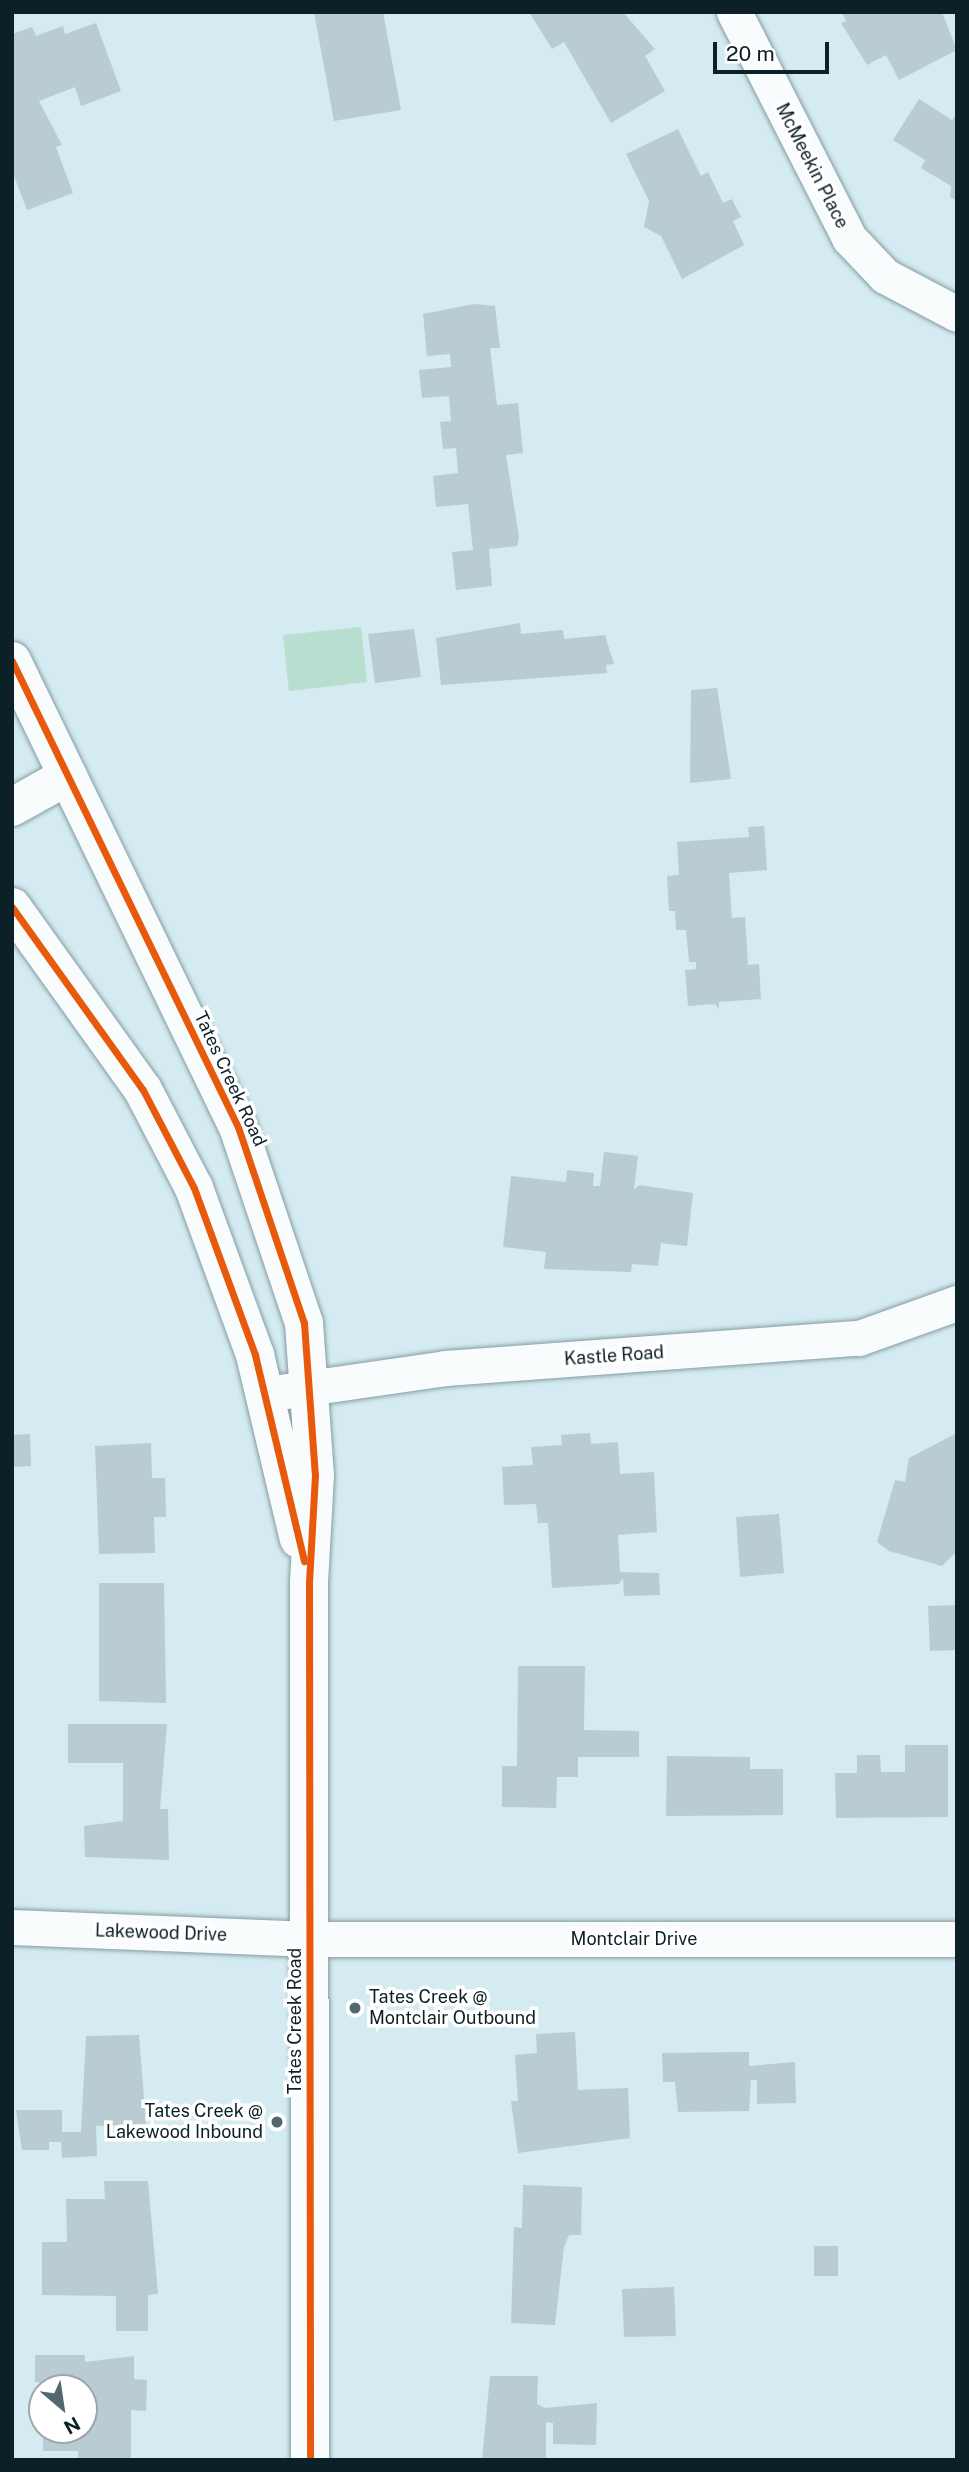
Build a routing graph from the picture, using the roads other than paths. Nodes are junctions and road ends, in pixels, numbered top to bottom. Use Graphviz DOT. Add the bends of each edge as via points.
graph roads {
  1 [pos="734,12"];
  2 [pos="957,314"];
  3 [pos="12,661"];
  4 [pos="68,776"];
  5 [pos="12,807"];
  6 [pos="12,906"];
  7 [pos="957,1303"];
  8 [pos="312,1387"];
  9 [pos="266,1394"];
  10 [pos="309,1582"];
  11 [pos="12,1927"];
  12 [pos="311,1939"];
  13 [pos="957,1939"];
  14 [pos="310,2460"];
  1 -- 2 [label="street, McMeekin Place" via="849,238 885,276"];
  3 -- 4 [label="main road, Tates Creek Road"];
  4 -- 5 [label="main road"];
  4 -- 8 [label="main road, Tates Creek Road" via="239,1127 304,1323"];
  6 -- 9 [label="main road, Tates Creek Road" via="143,1090 194,1188"];
  7 -- 8 [label="street, Kastle Road" via="859,1338 446,1368"];
  8 -- 9 [label="street, Kastle Road"];
  8 -- 10 [label="main road, Tates Creek Road" via="315,1475"];
  9 -- 10 [label="main road, Tates Creek Road"];
  10 -- 12 [label="main road, Tates Creek Road"];
  11 -- 12 [label="street, Lakewood Drive"];
  12 -- 13 [label="street, Montclair Drive"];
  12 -- 14 [label="main road, Tates Creek Road"];
}
